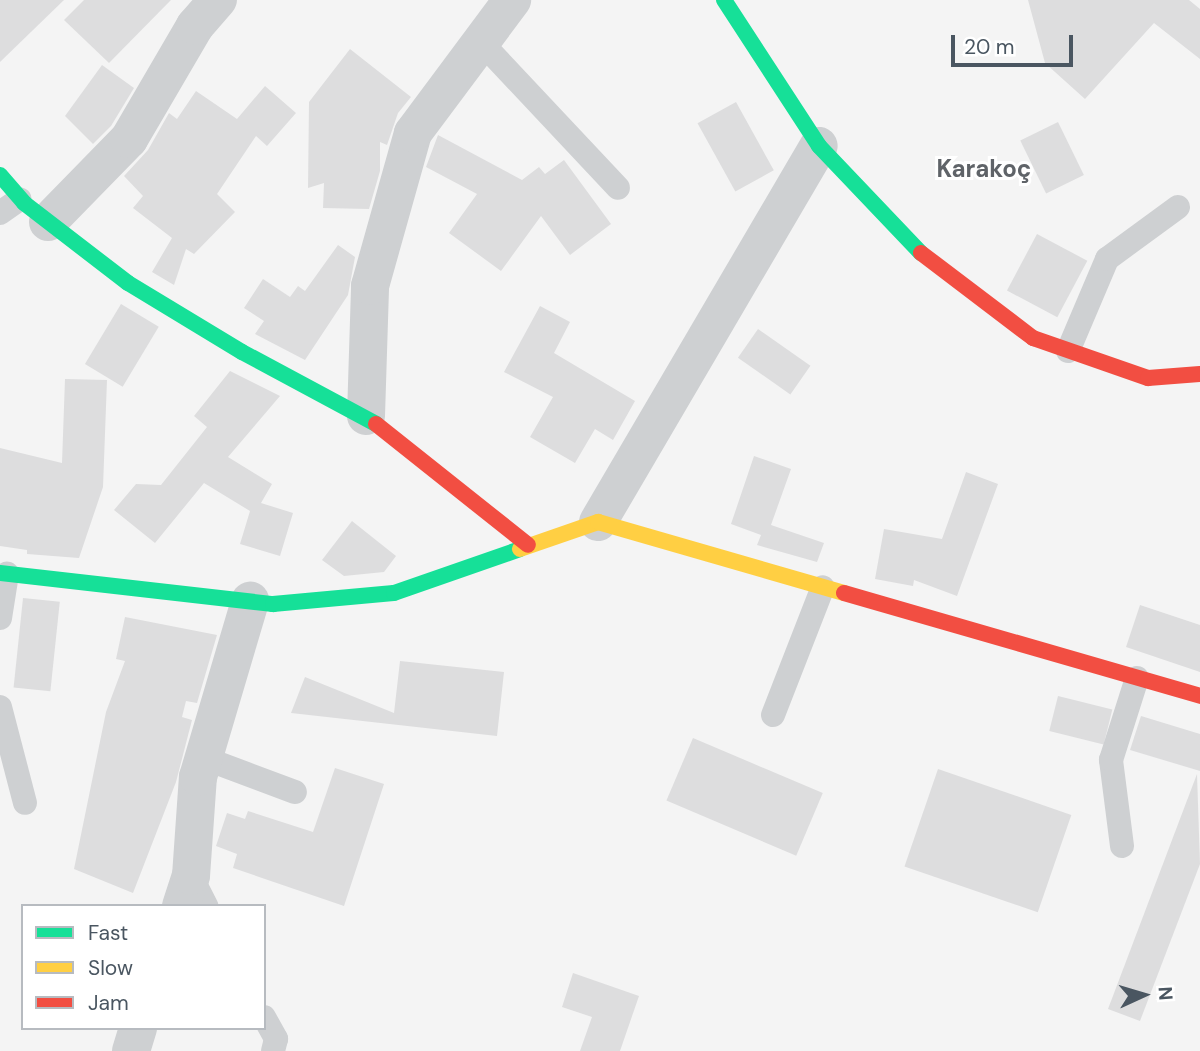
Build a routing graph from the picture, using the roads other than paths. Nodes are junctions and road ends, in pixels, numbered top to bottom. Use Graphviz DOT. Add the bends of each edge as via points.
graph roads {
  1 [pos="218,0"];
  2 [pos="512,0"];
  3 [pos="724,0"];
  4 [pos="481,42"];
  5 [pos="819,146"];
  6 [pos="0,175"];
  7 [pos="618,188"];
  8 [pos="1178,207"];
  9 [pos="34,210"];
  10 [pos="0,213"];
  11 [pos="1068,351"];
  12 [pos="1200,374"];
  13 [pos="366,416"];
  14 [pos="598,522"];
  15 [pos="528,545"];
  16 [pos="3,574"];
  17 [pos="823,587"];
  18 [pos="250,601"];
  19 [pos="0,618"];
  20 [pos="1137,678"];
  21 [pos="1200,696"];
  22 [pos="0,707"];
  23 [pos="772,715"];
  24 [pos="204,758"];
  25 [pos="295,792"];
  26 [pos="25,803"];
  27 [pos="1122,846"];
  28 [pos="193,896"];
  29 [pos="266,1021"];
  30 [pos="137,1030"];
  31 [pos="131,1051"];
  32 [pos="273,1051"];
  1 -- 9 [label="street" via="195,26 129,139"];
  2 -- 4 [label="street"];
  3 -- 5 [label="street"];
  4 -- 7 [label="lane"];
  4 -- 13 [label="street" via="413,133 370,286"];
  5 -- 11 [label="street" via="934,265 1033,338"];
  5 -- 14 [label="street"];
  6 -- 9 [label="street"];
  8 -- 11 [label="lane" via="1107,259"];
  9 -- 10 [label="lane"];
  9 -- 13 [label="street" via="128,283 242,352"];
  11 -- 12 [label="street" via="1148,378"];
  13 -- 15 [label="street"];
  14 -- 15 [label="street"];
  14 -- 17 [label="street"];
  15 -- 18 [label="street" via="394,593 273,604"];
  16 -- 18 [label="street"];
  16 -- 19 [label="lane"];
  17 -- 20 [label="street"];
  17 -- 23 [label="lane"];
  18 -- 24 [label="street"];
  20 -- 21 [label="street"];
  20 -- 27 [label="lane" via="1111,760"];
  22 -- 26 [label="lane"];
  24 -- 25 [label="lane"];
  24 -- 28 [label="street" via="198,777"];
  29 -- 32 [label="lane" via="276,1039"];
  30 -- 31 [label="street"];
}
